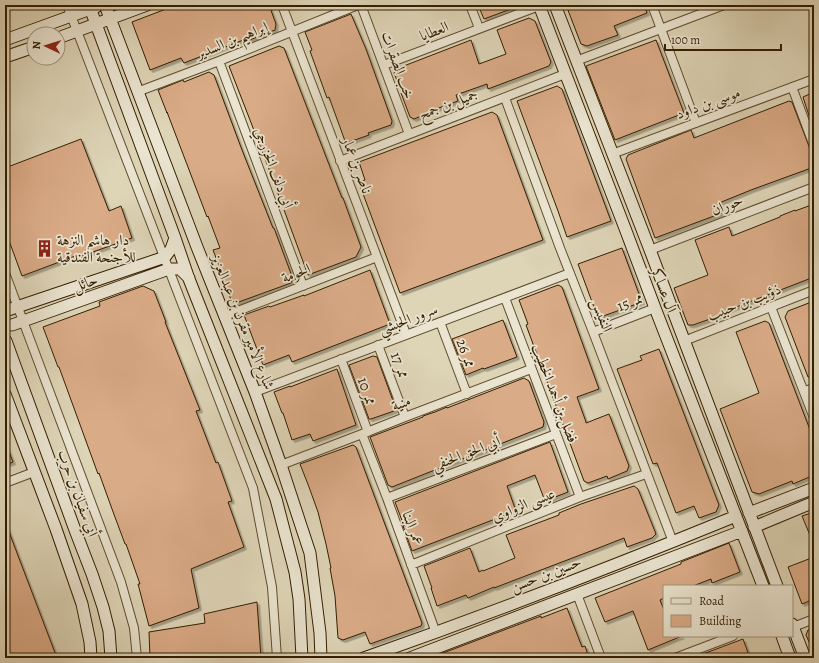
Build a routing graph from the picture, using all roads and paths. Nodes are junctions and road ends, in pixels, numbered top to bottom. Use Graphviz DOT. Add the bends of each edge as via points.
graph roads {
  1 [pos="67,5"];
  2 [pos="105,5"];
  3 [pos="146,5"];
  4 [pos="282,5"];
  5 [pos="360,5"];
  6 [pos="470,5"];
  7 [pos="539,5"];
  8 [pos="555,5"];
  9 [pos="652,5"];
  10 [pos="724,5"];
  11 [pos="93,6"];
  12 [pos="72,16"];
  13 [pos="110,19"];
  14 [pos="96,24"];
  15 [pos="479,28"];
  16 [pos="661,28"];
  17 [pos="77,31"];
  18 [pos="292,31"];
  19 [pos="66,35"];
  20 [pos="5,40"];
  21 [pos="26,50"];
  22 [pos="5,57"];
  23 [pos="218,61"];
  24 [pos="576,61"];
  25 [pos="384,65"];
  26 [pos="565,74"];
  27 [pos="814,79"];
  28 [pos="792,87"];
  29 [pos="137,92"];
  30 [pos="504,98"];
  31 [pos="696,122"];
  32 [pos="409,134"];
  33 [pos="814,146"];
  34 [pos="612,154"];
  35 [pos="340,161"];
  36 [pos="814,187"];
  37 [pos="640,226"];
  38 [pos="626,231"];
  39 [pos="175,238"];
  40 [pos="650,250"];
  41 [pos="165,257"];
  42 [pos="377,257"];
  43 [pos="136,267"];
  44 [pos="169,269"];
  45 [pos="570,273"];
  46 [pos="5,274"];
  47 [pos="189,278"];
  48 [pos="140,279"];
  49 [pos="303,286"];
  50 [pos="814,290"];
  51 [pos="505,298"];
  52 [pos="18,307"];
  53 [pos="771,307"];
  54 [pos="655,308"];
  55 [pos="5,311"];
  56 [pos="225,316"];
  57 [pos="23,321"];
  58 [pos="440,322"];
  59 [pos="12,325"];
  60 [pos="593,332"];
  61 [pos="406,334"];
  62 [pos="684,340"];
  63 [pos="6,342"];
  64 [pos="378,345"];
  65 [pos="341,360"];
  66 [pos="531,369"];
  67 [pos="814,388"];
  68 [pos="804,391"];
  69 [pos="255,392"];
  70 [pos="5,394"];
  71 [pos="466,394"];
  72 [pos="405,417"];
  73 [pos="814,418"];
  74 [pos="365,433"];
  75 [pos="556,434"];
  76 [pos="281,465"];
  77 [pos="34,472"];
  78 [pos="646,474"];
  79 [pos="5,483"];
  80 [pos="811,489"];
  81 [pos="580,497"];
  82 [pos="387,498"];
  83 [pos="813,502"];
  84 [pos="774,504"];
  85 [pos="749,513"];
  86 [pos="736,516"];
  87 [pos="779,517"];
  88 [pos="754,527"];
  89 [pos="742,531"];
  90 [pos="672,542"];
  91 [pos="85,556"];
  92 [pos="67,562"];
  93 [pos="411,565"];
  94 [pos="763,585"];
  95 [pos="777,585"];
  96 [pos="577,594"];
  97 [pos="316,602"];
  98 [pos="300,604"];
  99 [pos="814,619"];
  100 [pos="793,625"];
  101 [pos="436,633"];
  102 [pos="730,637"];
  103 [pos="782,637"];
  104 [pos="91,658"];
  105 [pos="111,658"];
  106 [pos="138,658"];
  107 [pos="277,658"];
  108 [pos="302,658"];
  109 [pos="321,658"];
  110 [pos="364,658"];
  111 [pos="410,658"];
  112 [pos="601,658"];
  113 [pos="675,658"];
  114 [pos="790,658"];
  115 [pos="805,658"];
  1 -- 12 [label="street"];
  2 -- 13 [label="street, شارع الأمير مقرن بن عبدالعزيز"];
  3 -- 13 [label="street"];
  4 -- 18 [label="street, ناصر بن عمار"];
  5 -- 18 [label="street, إبراهيم بن السدير"];
  5 -- 25 [label="street, خب الصقرات"];
  6 -- 15 [label="street"];
  7 -- 15 [label="street, العطايا"];
  7 -- 26 [label="street, آل عساكر"];
  8 -- 24 [label="street, آل عساكر"];
  9 -- 16 [label="street"];
  10 -- 16 [label="street"];
  11 -- 12 [label="street"];
  11 -- 14 [label="street"];
  12 -- 17 [label="street"];
  12 -- 20 [label="street"];
  13 -- 14 [label="street"];
  13 -- 29 [label="street, شارع الأمير مقرن بن عبدالعزيز"];
  14 -- 17 [label="street"];
  14 -- 39 [label="street"];
  15 -- 25 [label="street, العطايا"];
  16 -- 24 [label="street"];
  16 -- 31 [label="street"];
  17 -- 19 [label="street"];
  17 -- 41 [label="street"];
  18 -- 23 [label="street, إبراهيم بن السدير"];
  18 -- 35 [label="street, ناصر بن عمار"];
  21 -- 22 [label="street"];
  23 -- 29 [label="street, إبراهيم بن السدير"];
  23 -- 49 [label="street, أبي دلف الخزرجي"];
  24 -- 34 [label="street, آل عساكر"];
  25 -- 32 [label="street, خب الصقرات"];
  26 -- 30 [label="street, جميل بن جمح"];
  26 -- 38 [label="street, آل عساكر"];
  27 -- 28 [label="street, موسى بن داود"];
  28 -- 31 [label="street, موسى بن داود"];
  28 -- 33 [label="street"];
  29 -- 56 [label="street, شارع الأمير مقرن بن عبدالعزيز"];
  30 -- 32 [label="street, جميل بن جمح"];
  30 -- 45 [label="street, النفيس"];
  31 -- 34 [label="street, موسى بن داود"];
  32 -- 35 [label="street, جميل بن جمح"];
  34 -- 37 [label="street, آل عساكر"];
  35 -- 42 [label="street, ناصر بن عمار"];
  36 -- 40 [label="street, حوران"];
  37 -- 38 [label="street"];
  37 -- 40 [label="street, آل عساكر"];
  38 -- 54 [label="street, آل عساكر"];
  39 -- 41 [label="street"];
  39 -- 47 [label="street"];
  40 -- 62 [label="street, آل عساكر"];
  41 -- 43 [label="street"];
  41 -- 44 [label="street"];
  42 -- 49 [label="street, الحومة"];
  42 -- 61 [label="street, ناصر بن عمار"];
  43 -- 48 [label="street"];
  43 -- 52 [label="street"];
  44 -- 47 [label="street" via="180,269"];
  44 -- 48 [label="street, حائل"];
  44 -- 107 [label="street" via="254,488 272,587"];
  45 -- 51 [label="street, سرور الحبشي"];
  45 -- 60 [label="street, النفيس"];
  46 -- 52 [label="street"];
  47 -- 98 [label="street" via="276,499 295,572"];
  48 -- 57 [label="street, حائل"];
  49 -- 56 [label="street, الحومة"];
  50 -- 53 [label="street, ذؤيب بن حبيب"];
  51 -- 58 [label="street, سرور الحبشي"];
  51 -- 66 [label="street, فضل بن أحمد الخطيب"];
  52 -- 55 [label="street"];
  52 -- 57 [label="street"];
  53 -- 62 [label="street, ذؤيب بن حبيب"];
  53 -- 68 [label="street"];
  54 -- 60 [label="street, ممر 15"];
  54 -- 86 [label="street, آل عساكر"];
  55 -- 59 [label="street"];
  56 -- 69 [label="street, شارع الأمير مقرن بن عبدالعزيز"];
  57 -- 59 [label="street, حائل"];
  57 -- 106 [label="street" via="121,582 134,628"];
  58 -- 61 [label="street, سرور الحبشي"];
  58 -- 71 [label="street, ممر 26"];
  59 -- 63 [label="street"];
  60 -- 78 [label="street, النفيس"];
  61 -- 64 [label="street, سرور الحبشي"];
  62 -- 85 [label="street, آل عساكر"];
  63 -- 91 [label="street, أبي سفيان بن حرب"];
  64 -- 65 [label="street, سرور الحبشي"];
  64 -- 72 [label="street, ممر 17"];
  65 -- 69 [label="street, سرور الحبشي"];
  65 -- 74 [label="street, ممر 10"];
  66 -- 71 [label="street, منية"];
  66 -- 75 [label="street, فضل بن أحمد الخطيب"];
  67 -- 68 [label="street"];
  68 -- 73 [label="street"];
  69 -- 76 [label="street, شارع الأمير مقرن بن عبدالعزيز"];
  70 -- 77 [label="street"];
  71 -- 72 [label="street, منية"];
  72 -- 74 [label="street, منية"];
  74 -- 76 [label="street, منية"];
  74 -- 82 [label="street, عمر البنا"];
  75 -- 81 [label="street, فضل بن أحمد الخطيب"];
  75 -- 82 [label="street, أبي الحق الحنفي"];
  76 -- 97 [label="street, شارع الأمير مقرن بن عبدالعزيز" via="310,553"];
  77 -- 79 [label="street"];
  77 -- 92 [label="street"];
  78 -- 81 [label="street, عيسى الزواوي"];
  78 -- 90 [label="street, النفيس"];
  80 -- 83 [label="street"];
  80 -- 84 [label="street"];
  81 -- 93 [label="street, عيسى الزواوي"];
  82 -- 93 [label="street, عمر البنا"];
  83 -- 87 [label="street"];
  84 -- 85 [label="street"];
  84 -- 87 [label="street" via="768,510 770,516"];
  85 -- 88 [label="street, آل عساكر"];
  86 -- 89 [label="street, آل عساكر"];
  86 -- 90 [label="street, حسين بن حسن"];
  87 -- 88 [label="street"];
  88 -- 95 [label="street, آل عساكر"];
  89 -- 94 [label="street, آل عساكر"];
  89 -- 96 [label="street, حسين بن حسن"];
  90 -- 101 [label="street, حسين بن حسن"];
  91 -- 92 [label="street"];
  91 -- 105 [label="street, أبي سفيان بن حرب" via="103,606"];
  92 -- 104 [label="street" via="82,604"];
  93 -- 101 [label="street, عمر البنا"];
  96 -- 111 [label="street, حسين بن حسن"];
  96 -- 112 [label="street"];
  97 -- 98 [label="street"];
  97 -- 109 [label="street, شارع الأمير مقرن بن عبدالعزيز"];
  98 -- 108 [label="street"];
  99 -- 100 [label="street"];
  100 -- 115 [label="street"];
  101 -- 110 [label="street, حسين بن حسن"];
  102 -- 113 [label="street"];
  103 -- 114 [label="street"];
}
